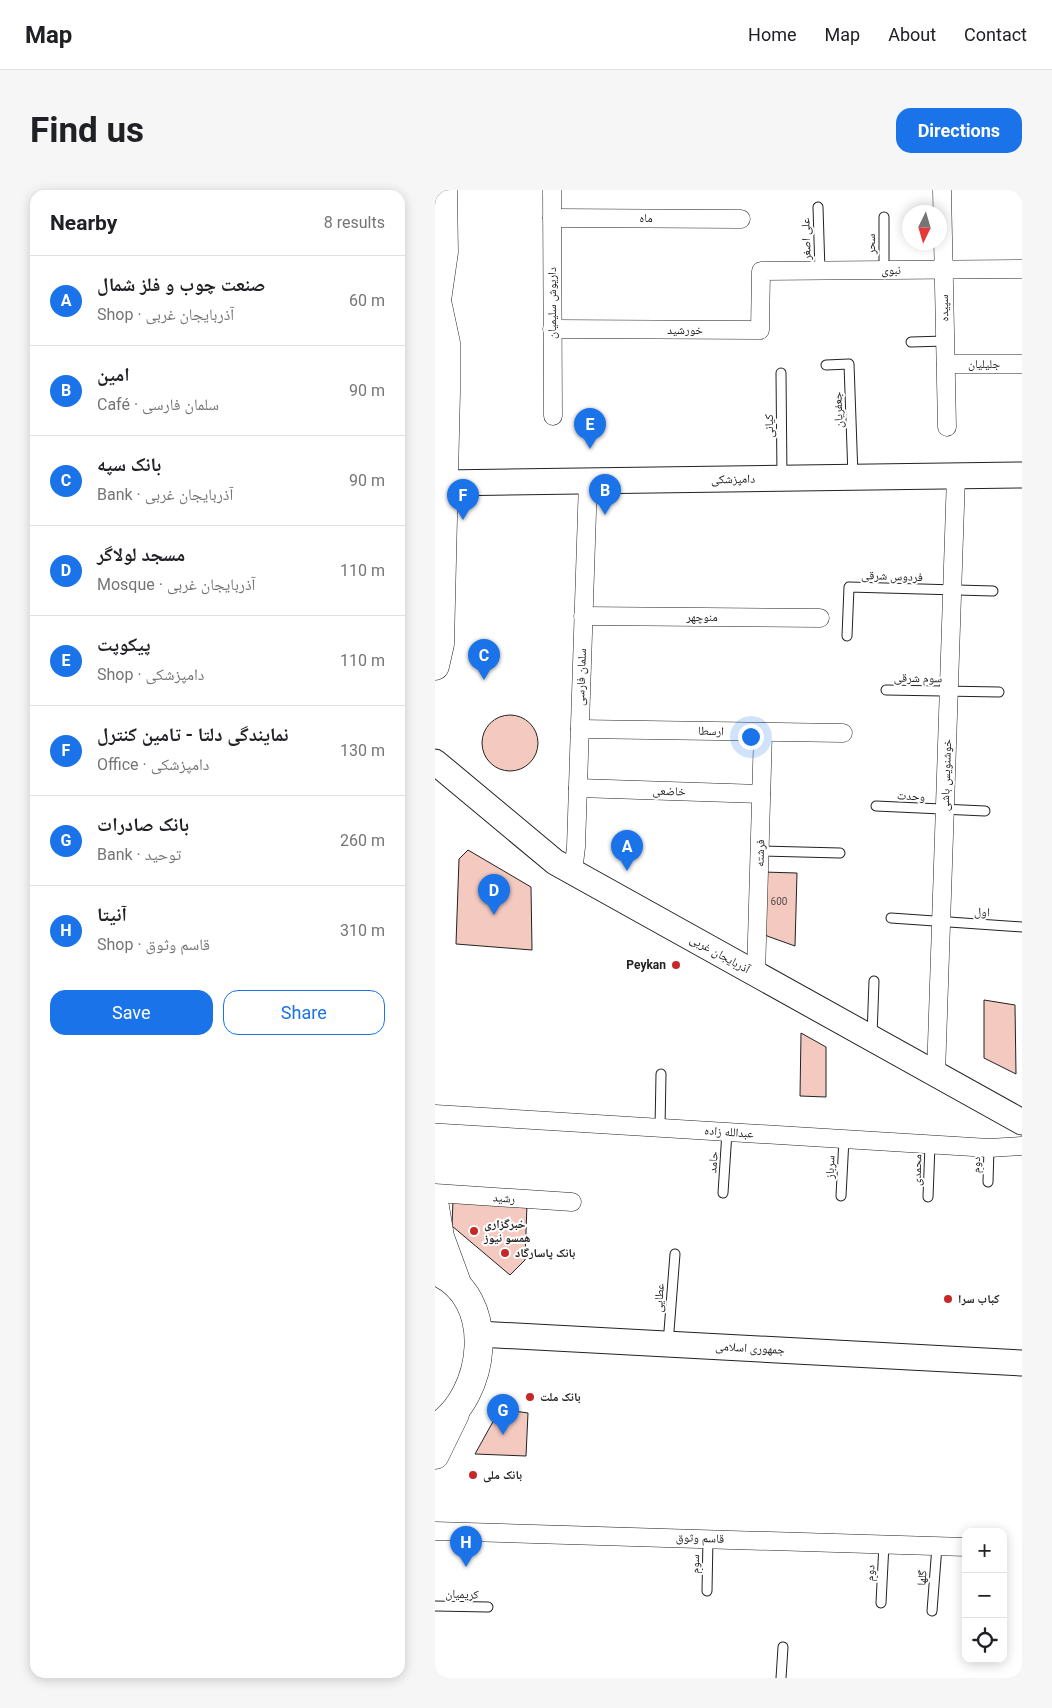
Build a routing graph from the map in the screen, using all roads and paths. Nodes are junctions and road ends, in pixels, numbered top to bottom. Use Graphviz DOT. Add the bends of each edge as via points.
graph roads {
  1 [pos="443,190"];
  2 [pos="552,190"];
  3 [pos="942,190"];
  4 [pos="818,207"];
  5 [pos="884,217"];
  6 [pos="552,218"];
  7 [pos="741,218"];
  8 [pos="1022,269"];
  9 [pos="884,270"];
  10 [pos="944,270"];
  11 [pos="761,271"];
  12 [pos="820,271"];
  13 [pos="436,308"];
  14 [pos="552,329"];
  15 [pos="945,340"];
  16 [pos="911,342"];
  17 [pos="946,364"];
  18 [pos="1022,364"];
  19 [pos="826,365"];
  20 [pos="781,373"];
  21 [pos="553,416"];
  22 [pos="947,427"];
  23 [pos="1022,475"];
  24 [pos="956,476"];
  25 [pos="853,477"];
  26 [pos="783,478"];
  27 [pos="587,481"];
  28 [pos="444,483"];
  29 [pos="952,590"];
  30 [pos="993,591"];
  31 [pos="583,616"];
  32 [pos="820,618"];
  33 [pos="847,636"];
  34 [pos="435,666"];
  35 [pos="886,690"];
  36 [pos="949,691"];
  37 [pos="999,692"];
  38 [pos="580,729"];
  39 [pos="763,732"];
  40 [pos="843,733"];
  41 [pos="435,762"];
  42 [pos="578,788"];
  43 [pos="761,794"];
  44 [pos="876,806"];
  45 [pos="945,810"];
  46 [pos="985,811"];
  47 [pos="760,851"];
  48 [pos="840,853"];
  49 [pos="573,872"];
  50 [pos="891,918"];
  51 [pos="941,922"];
  52 [pos="1022,927"];
  53 [pos="756,974"];
  54 [pos="874,981"];
  55 [pos="872,1039"];
  56 [pos="661,1074"];
  57 [pos="936,1074"];
  58 [pos="435,1114"];
  59 [pos="1022,1122"];
  60 [pos="660,1128"];
  61 [pos="727,1132"];
  62 [pos="843,1140"];
  63 [pos="930,1145"];
  64 [pos="1022,1146"];
  65 [pos="989,1148"];
  66 [pos="988,1182"];
  67 [pos="435,1193"];
  68 [pos="723,1194"];
  69 [pos="841,1196"];
  70 [pos="928,1197"];
  71 [pos="572,1202"];
  72 [pos="435,1207"];
  73 [pos="675,1254"];
  74 [pos="435,1271"];
  75 [pos="458,1286"];
  76 [pos="478,1334"];
  77 [pos="668,1344"];
  78 [pos="1022,1363"];
  79 [pos="461,1402"];
  80 [pos="437,1430"];
  81 [pos="435,1455"];
  82 [pos="435,1530"];
  83 [pos="708,1538"];
  84 [pos="884,1544"];
  85 [pos="937,1546"];
  86 [pos="962,1548"];
  87 [pos="707,1591"];
  88 [pos="881,1603"];
  89 [pos="435,1606"];
  90 [pos="488,1607"];
  91 [pos="932,1612"];
  92 [pos="783,1647"];
  93 [pos="781,1678"];
  1 -- 13 [label="main road" via="444,252"];
  2 -- 6 [label="street, داریوش سلیمیان"];
  3 -- 10 [label="street, سپیده"];
  4 -- 12 [label="lane, علی اصغر"];
  5 -- 9 [label="lane, سحر"];
  6 -- 7 [label="street, ماه"];
  6 -- 14 [label="street, داریوش سلیمیان"];
  8 -- 10 [label="street, نبوی"];
  9 -- 10 [label="street, نبوی"];
  9 -- 12 [label="street, نبوی"];
  10 -- 15 [label="street, سپیده"];
  11 -- 12 [label="street, نبوی"];
  11 -- 14 [label="street, خورشید" via="760,330"];
  13 -- 28 [label="main road" via="445,344"];
  14 -- 21 [label="street, داریوش سلیمیان"];
  15 -- 16 [label="lane"];
  15 -- 17 [label="street, سپیده"];
  17 -- 18 [label="street, جلیلیان"];
  17 -- 22 [label="street, سپیده"];
  19 -- 25 [label="lane, جعفریان" via="849,364"];
  20 -- 26 [label="lane, کیانی"];
  23 -- 24 [label="main road, دامپزشکی"];
  24 -- 25 [label="main road, دامپزشکی"];
  24 -- 29 [label="street, خوشنویس باشی"];
  25 -- 26 [label="main road, دامپزشکی"];
  26 -- 27 [label="main road, دامپزشکی"];
  27 -- 28 [label="main road, دامپزشکی"];
  27 -- 31 [label="street, سلمان فارسی"];
  28 -- 34 [label="main road" via="440,644"];
  29 -- 30 [label="lane"];
  29 -- 33 [label="lane, فردوس شرقی" via="849,587"];
  29 -- 36 [label="street, خوشنویس باشی"];
  31 -- 32 [label="street, منوچهر"];
  31 -- 38 [label="street, سلمان فارسی"];
  35 -- 36 [label="lane, سوم شرقی"];
  36 -- 37 [label="lane, سوم شرقی"];
  36 -- 45 [label="street, خوشنویس باشی"];
  38 -- 39 [label="street, ارسطا"];
  38 -- 42 [label="street, سلمان فارسی"];
  39 -- 40 [label="street, ارسطا"];
  39 -- 43 [label="street, فرشته"];
  41 -- 49 [label="main road, آذربایجان غربی" via="555,862"];
  42 -- 43 [label="street, خاضعی"];
  42 -- 49 [label="street, سلمان فارسی"];
  43 -- 47 [label="street, فرشته"];
  44 -- 45 [label="lane, وحدت"];
  45 -- 46 [label="lane"];
  45 -- 51 [label="street, خوشنویس باشی"];
  47 -- 48 [label="lane"];
  47 -- 53 [label="street, فرشته"];
  49 -- 53 [label="main road, آذربایجان غربی"];
  50 -- 51 [label="lane, اول"];
  51 -- 52 [label="lane, اول"];
  51 -- 57 [label="street, خوشنویس باشی"];
  53 -- 55 [label="main road, آذربایجان غربی"];
  54 -- 55 [label="lane"];
  55 -- 57 [label="main road, آذربایجان غربی"];
  56 -- 60 [label="lane"];
  57 -- 59 [label="main road, آذربایجان غربی"];
  58 -- 60 [label="street, عبدالله زاده"];
  60 -- 61 [label="street, عبدالله زاده"];
  61 -- 62 [label="street, عبدالله زاده"];
  61 -- 68 [label="lane, حامد"];
  62 -- 63 [label="street, عبدالله زاده"];
  62 -- 69 [label="lane, سرباز"];
  63 -- 65 [label="street, عبدالله زاده"];
  63 -- 70 [label="lane, محمدی"];
  64 -- 65 [label="street, عبدالله زاده"];
  65 -- 66 [label="lane, دوم"];
  67 -- 71 [label="street, رشید"];
  72 -- 75 [label="main road" via="440,1237"];
  73 -- 77 [label="lane, عطایی"];
  74 -- 75 [label="main road"];
  75 -- 76 [label="main road" via="470,1305"];
  76 -- 77 [label="main road, جمهوری اسلامی"];
  76 -- 79 [label="main road" via="477,1362 471,1384"];
  77 -- 78 [label="main road, جمهوری اسلامی"];
  79 -- 80 [label="main road"];
  79 -- 81 [label="main road"];
  82 -- 83 [label="street, قاسم وثوق"];
  83 -- 84 [label="street, قاسم وثوق"];
  83 -- 87 [label="lane, سوم"];
  84 -- 85 [label="street, قاسم وثوق"];
  84 -- 88 [label="lane, دوم"];
  85 -- 86 [label="street, قاسم وثوق"];
  85 -- 91 [label="lane, گلها"];
  89 -- 90 [label="lane, کریمیان"];
  92 -- 93 [label="lane"];
}
